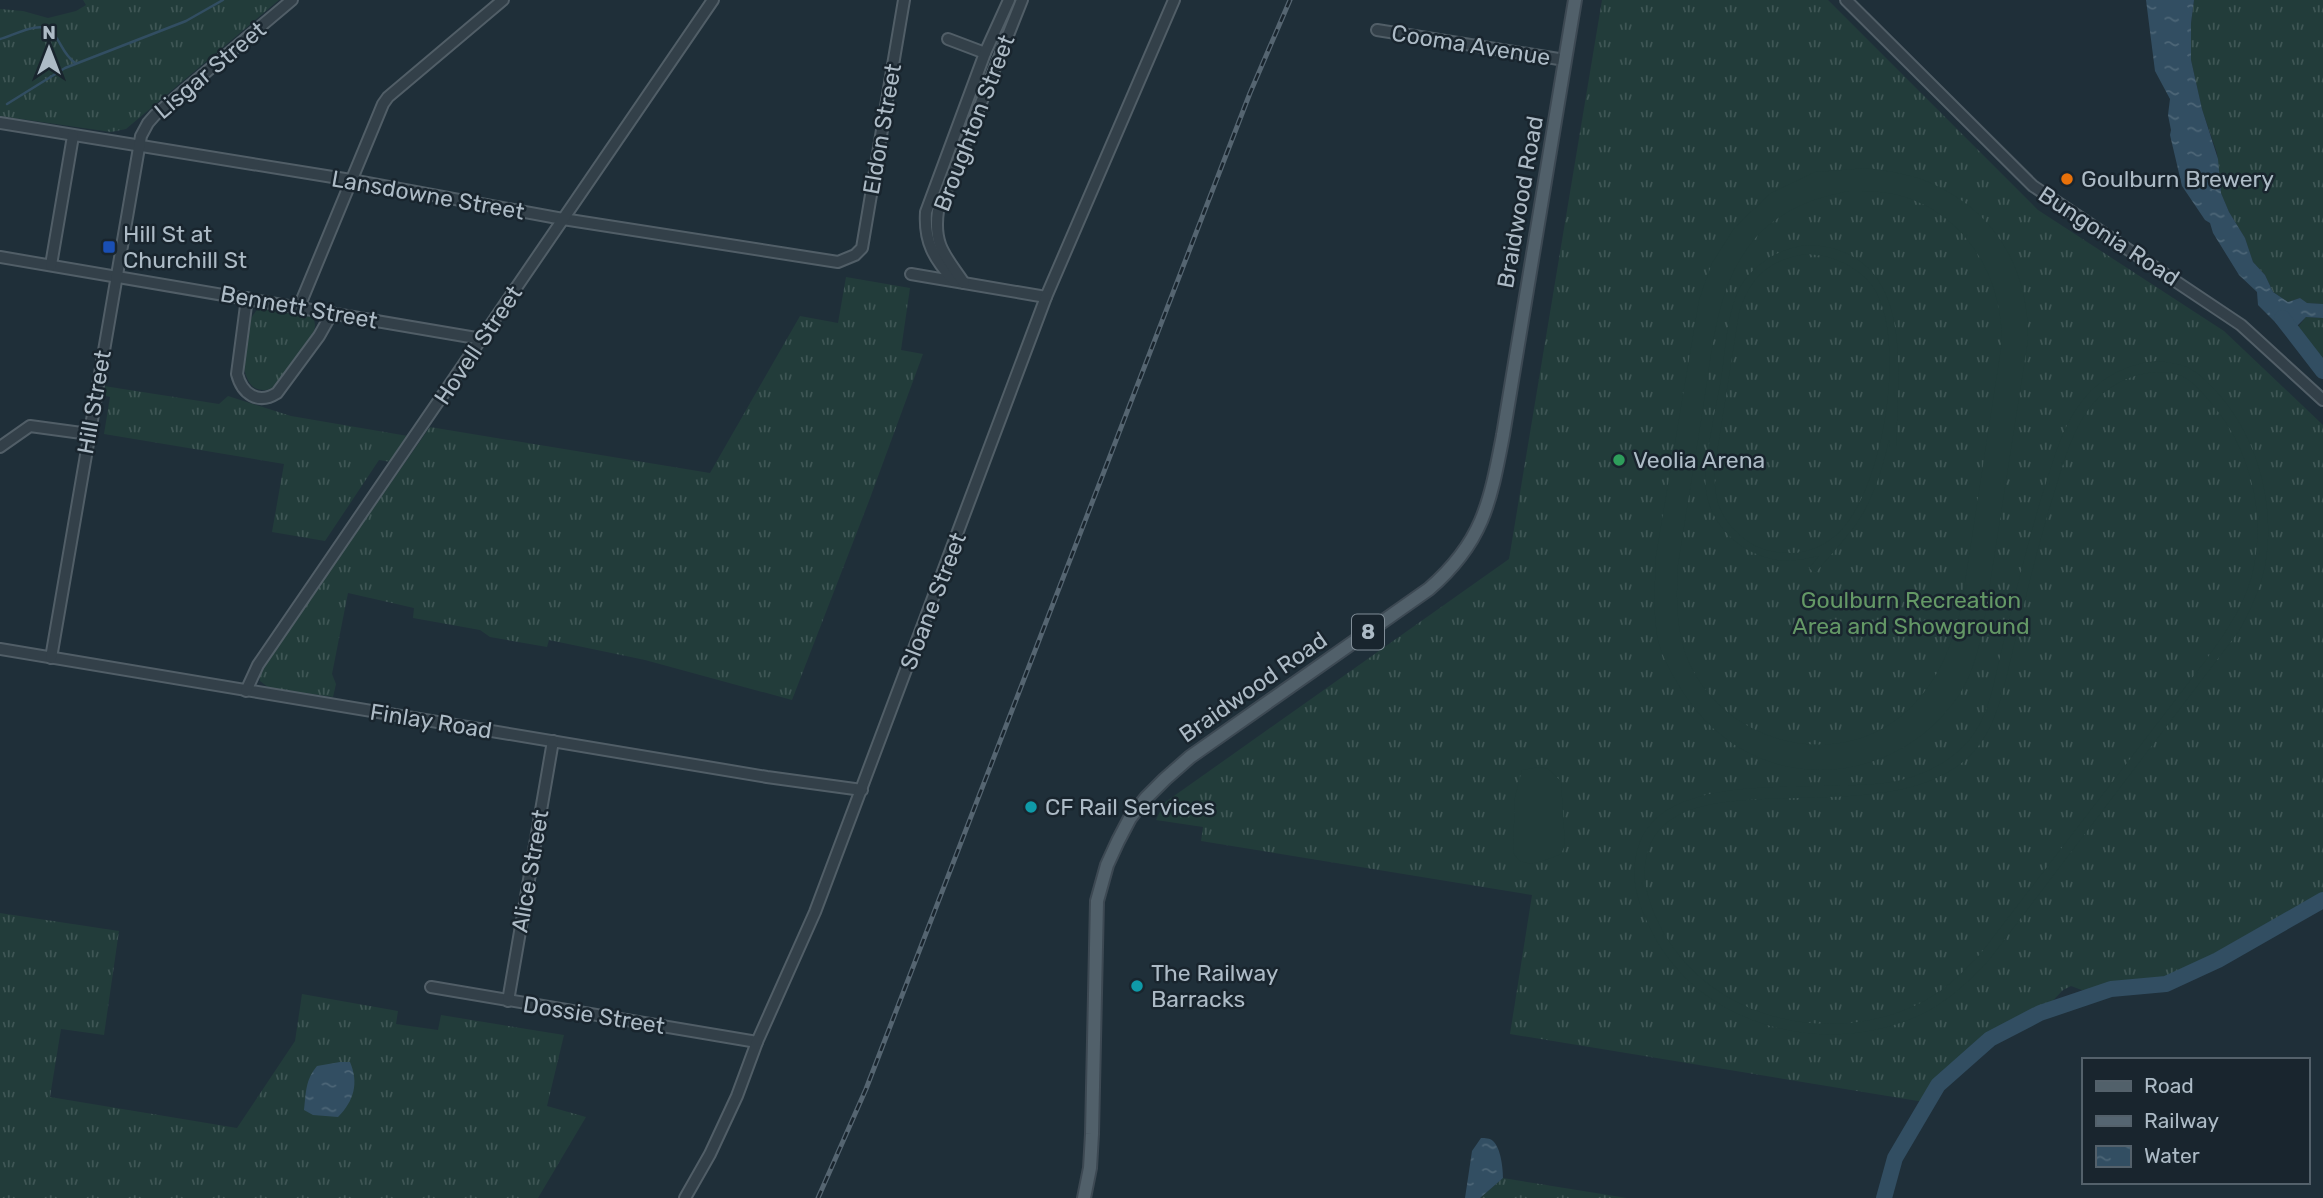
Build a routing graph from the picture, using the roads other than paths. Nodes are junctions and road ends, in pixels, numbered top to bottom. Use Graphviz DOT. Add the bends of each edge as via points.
graph roads {
  1 [pos="292,0"];
  2 [pos="503,0"];
  3 [pos="713,0"];
  4 [pos="904,0"];
  5 [pos="1009,0"];
  6 [pos="1022,0"];
  7 [pos="1174,0"];
  8 [pos="1575,0"];
  9 [pos="1846,0"];
  10 [pos="1377,30"];
  11 [pos="948,38"];
  12 [pos="985,53"];
  13 [pos="1565,60"];
  14 [pos="0,123"];
  15 [pos="73,136"];
  16 [pos="138,146"];
  17 [pos="351,180"];
  18 [pos="562,219"];
  19 [pos="855,255"];
  20 [pos="0,257"];
  21 [pos="51,265"];
  22 [pos="911,274"];
  23 [pos="115,276"];
  24 [pos="959,282"];
  25 [pos="1046,297"];
  26 [pos="247,298"];
  27 [pos="299,307"];
  28 [pos="332,313"];
  29 [pos="482,339"];
  30 [pos="2323,400"];
  31 [pos="89,434"];
  32 [pos="0,447"];
  33 [pos="0,649"];
  34 [pos="51,658"];
  35 [pos="246,691"];
  36 [pos="553,741"];
  37 [pos="862,790"];
  38 [pos="431,987"];
  39 [pos="508,1001"];
  40 [pos="757,1042"];
  41 [pos="685,1198"];
  42 [pos="1084,1198"];
  1 -- 16 [label="street, Lisgar Street" via="151,119"];
  2 -- 17 [label="street" via="388,97"];
  3 -- 18 [label="street, Hovell Street"];
  4 -- 19 [label="street, Eldon Street" via="862,248"];
  5 -- 12 [label="street, Broughton Street"];
  6 -- 24 [label="street, Broughton Street" via="938,211 939,247"];
  7 -- 25 [label="street, Sloane Street"];
  8 -- 13 [label="main road, Braidwood Road / 8"];
  9 -- 30 [label="street, Bungonia Road" via="2033,186 2241,325"];
  10 -- 13 [label="street, Cooma Avenue"];
  11 -- 12 [label="street, Broughton Street"];
  12 -- 24 [label="street, Broughton Street" via="926,212 930,251"];
  13 -- 42 [label="main road, Braidwood Road / 8" via="1493,488 1474,538 1429,589 1165,779 1130,818 1107,865 1096,916 1092,1134"];
  14 -- 15 [label="street, Lansdowne Street"];
  15 -- 16 [label="street, Lansdowne Street"];
  15 -- 21 [label="street"];
  16 -- 17 [label="street, Lansdowne Street"];
  16 -- 23 [label="street, Hill Street"];
  17 -- 18 [label="street, Lansdowne Street"];
  17 -- 27 [label="street"];
  18 -- 19 [label="street, Lansdowne Street" via="820,260 838,262"];
  18 -- 29 [label="street, Hovell Street"];
  20 -- 21 [label="street, Bennett Street"];
  21 -- 23 [label="street, Bennett Street"];
  22 -- 24 [label="street"];
  23 -- 26 [label="street, Bennett Street"];
  23 -- 31 [label="street, Hill Street"];
  24 -- 25 [label="street"];
  25 -- 37 [label="street, Sloane Street"];
  26 -- 27 [label="street, Bennett Street"];
  26 -- 28 [label="street" via="237,374 240,386 258,398 278,393"];
  27 -- 28 [label="street, Bennett Street"];
  28 -- 29 [label="street, Bennett Street"];
  29 -- 35 [label="street, Hovell Street" via="258,665"];
  31 -- 32 [label="street" via="30,426"];
  31 -- 34 [label="street, Hill Street"];
  33 -- 34 [label="street, Finlay Road"];
  34 -- 35 [label="street, Finlay Road"];
  35 -- 36 [label="street, Finlay Road"];
  36 -- 37 [label="street, Finlay Road"];
  36 -- 39 [label="street, Alice Street"];
  37 -- 40 [label="street, Sloane Street" via="815,912"];
  38 -- 39 [label="street, Dossie Street"];
  39 -- 40 [label="street, Dossie Street"];
  40 -- 41 [label="street, Sloane Street" via="732,1108"];
}
